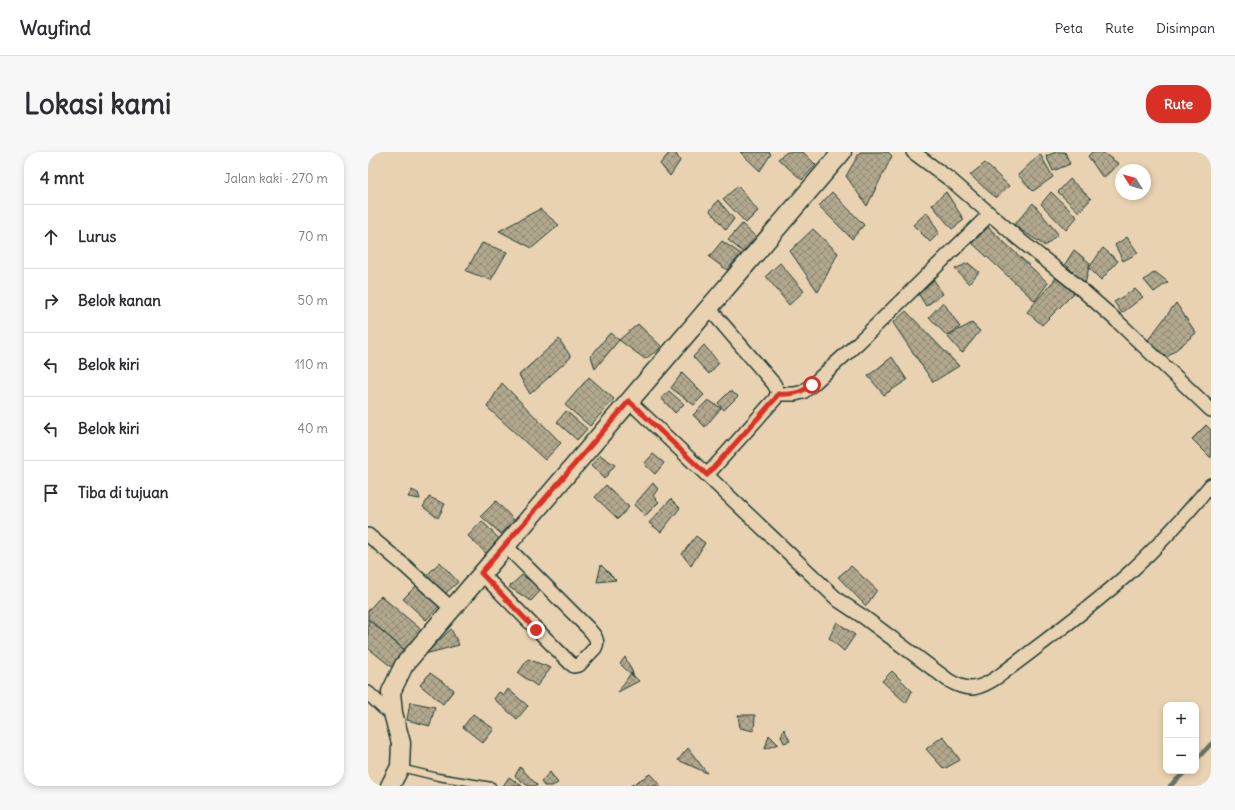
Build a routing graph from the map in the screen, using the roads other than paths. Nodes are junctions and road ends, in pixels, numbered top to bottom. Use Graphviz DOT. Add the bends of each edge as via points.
graph roads {
  1 [pos="842,152"];
  2 [pos="914,152"];
  3 [pos="990,214"];
  4 [pos="708,307"];
  5 [pos="778,394"];
  6 [pos="629,401"];
  7 [pos="1211,410"];
  8 [pos="707,475"];
  9 [pos="1211,485"];
  10 [pos="368,535"];
  11 [pos="505,545"];
  12 [pos="481,573"];
  13 [pos="451,608"];
  14 [pos="368,693"];
  15 [pos="393,713"];
  16 [pos="400,767"];
  17 [pos="390,786"];
  18 [pos="492,786"];
  1 -- 4 [label="street"];
  2 -- 3 [label="street"];
  3 -- 5 [label="street" via="820,378 803,392"];
  3 -- 7 [label="street" via="1073,282"];
  4 -- 5 [label="street" via="774,384"];
  4 -- 6 [label="street"];
  5 -- 8 [label="street"];
  6 -- 8 [label="street"];
  6 -- 11 [label="street"];
  8 -- 9 [label="street" via="838,600 948,680 969,689 984,686 999,676 1105,594 1159,544"];
  10 -- 13 [label="street"];
  11 -- 12 [label="street"];
  11 -- 12 [label="street" via="588,628 597,639 595,648 579,665 570,664"];
  12 -- 13 [label="street"];
  13 -- 15 [label="street" via="404,665 391,692"];
  14 -- 15 [label="street"];
  15 -- 16 [label="street" via="401,743"];
  16 -- 17 [label="street"];
  16 -- 18 [label="lane" via="438,777"];
}
